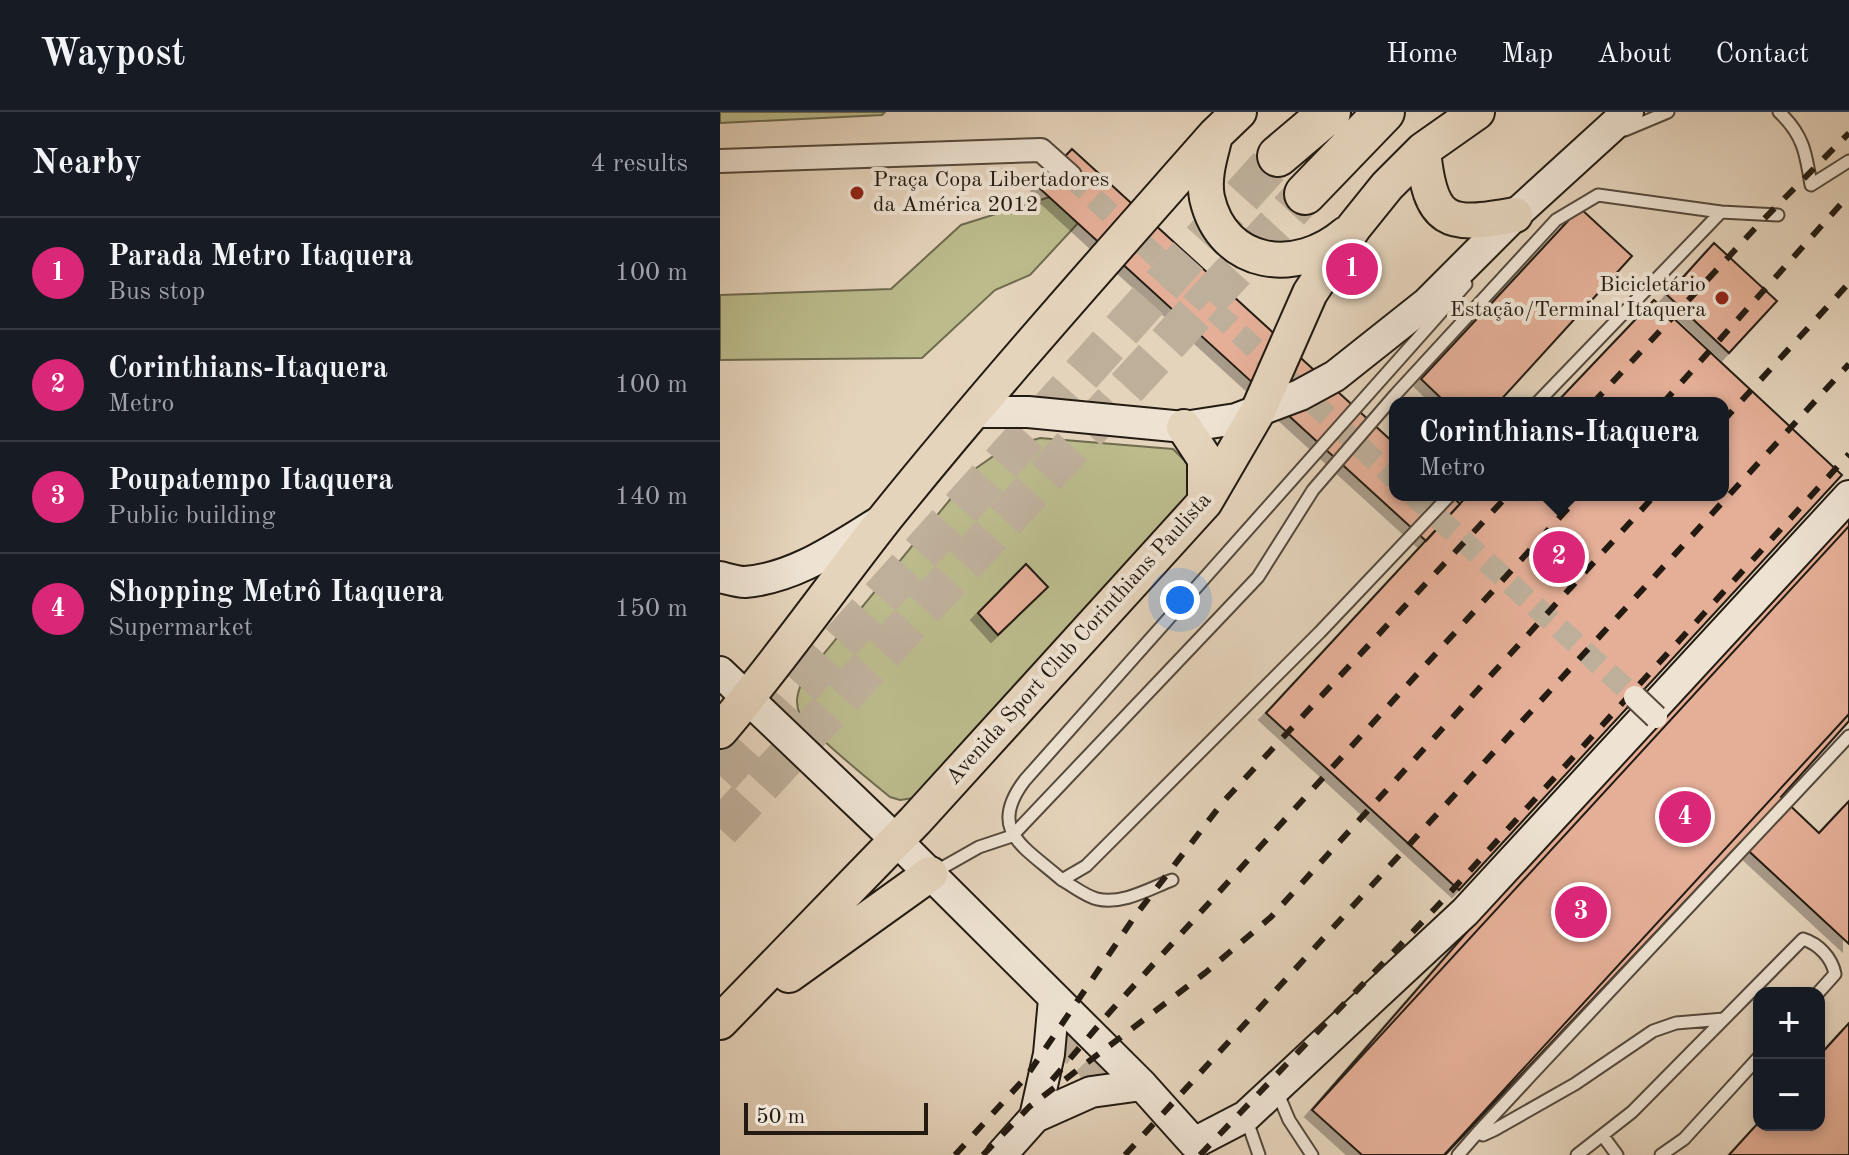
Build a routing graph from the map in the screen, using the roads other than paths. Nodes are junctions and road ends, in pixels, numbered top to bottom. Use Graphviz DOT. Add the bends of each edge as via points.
graph roads {
  1 [pos="1239,112"];
  2 [pos="1330,112"];
  3 [pos="1384,112"];
  4 [pos="1477,112"];
  5 [pos="1628,112"];
  6 [pos="1668,112"];
  7 [pos="1779,112"];
  8 [pos="1215,135"];
  9 [pos="1423,150"];
  10 [pos="1582,152"];
  11 [pos="1278,156"];
  12 [pos="720,161"];
  13 [pos="1849,161"];
  14 [pos="1560,174"];
  15 [pos="1070,176"];
  16 [pos="1305,194"];
  17 [pos="1721,212"];
  18 [pos="1515,215"];
  19 [pos="1778,215"];
  20 [pos="1354,227"];
  21 [pos="1393,397"];
  22 [pos="1543,397"];
  23 [pos="1389,402"];
  24 [pos="1258,411"];
  25 [pos="975,412"];
  26 [pos="1184,427"];
  27 [pos="1849,496"];
  28 [pos="1444,501"];
  29 [pos="1205,502"];
  30 [pos="887,516"];
  31 [pos="720,577"];
  32 [pos="720,672"];
  33 [pos="1635,697"];
  34 [pos="748,698"];
  35 [pos="1656,717"];
  36 [pos="720,731"];
  37 [pos="1849,736"];
  38 [pos="1012,836"];
  39 [pos="896,840"];
  40 [pos="930,874"];
  41 [pos="1062,880"];
  42 [pos="1172,880"];
  43 [pos="1756,987"];
  44 [pos="1823,987"];
  45 [pos="1753,990"];
  46 [pos="1054,999"];
  47 [pos="730,1012"];
  48 [pos="1724,1019"];
  49 [pos="1757,1059"];
  50 [pos="1142,1085"];
  51 [pos="1276,1088"];
  52 [pos="1246,1116"];
  53 [pos="1035,1117"];
  54 [pos="1479,1131"];
  55 [pos="1603,1136"];
  56 [pos="1200,1149"];
  57 [pos="1001,1155"];
  58 [pos="1259,1155"];
  59 [pos="1312,1155"];
  60 [pos="1458,1155"];
  61 [pos="1577,1155"];
  62 [pos="1617,1155"];
  63 [pos="1661,1155"];
  1 -- 8 [label="main road"];
  2 -- 11 [label="highway"];
  3 -- 16 [label="highway"];
  4 -- 9 [label="main road, Avenida Sport Club Corinthians Paulista"];
  5 -- 10 [label="street"];
  6 -- 10 [label="lane"];
  7 -- 13 [label="lane" via="1796,128 1811,185"];
  8 -- 20 [label="main road" via="1206,177 1208,199 1223,231 1239,249 1258,258 1295,258 1334,244"];
  8 -- 25 [label="main road"];
  9 -- 18 [label="main road" via="1431,200 1442,213 1477,223"];
  9 -- 20 [label="main road, Avenida Sport Club Corinthians Paulista"];
  10 -- 14 [label="street"];
  12 -- 15 [label="street" via="1041,150"];
  14 -- 18 [label="street"];
  14 -- 38 [label="lane" via="1025,780 1007,813"];
  17 -- 19 [label="lane"];
  17 -- 21 [label="lane" via="1598,195 1556,220"];
  17 -- 22 [label="lane"];
  18 -- 24 [label="street" via="1427,303 1335,376"];
  20 -- 24 [label="main road, Avenida Sport Club Corinthians Paulista" via="1310,293"];
  23 -- 38 [label="lane" via="1313,490 1258,577"];
  24 -- 26 [label="street"];
  24 -- 29 [label="main road, Avenida Sport Club Corinthians Paulista"];
  25 -- 26 [label="street"];
  25 -- 30 [label="main road"];
  26 -- 29 [label="main road" via="1205,459"];
  27 -- 51 [label="street" via="1465,912"];
  28 -- 41 [label="lane" via="1105,850"];
  29 -- 39 [label="main road, Avenida Sport Club Corinthians Paulista"];
  30 -- 31 [label="street" via="825,555 783,573 742,582"];
  30 -- 34 [label="main road"];
  32 -- 34 [label="street"];
  33 -- 35 [label="street, bridge"];
  34 -- 36 [label="main road"];
  34 -- 39 [label="street"];
  37 -- 54 [label="lane"];
  38 -- 40 [label="lane"];
  38 -- 41 [label="lane"];
  39 -- 40 [label="street"];
  39 -- 47 [label="main road, Avenida Sport Club Corinthians Paulista"];
  40 -- 46 [label="street"];
  40 -- 47 [label="main road"];
  41 -- 42 [label="lane" via="1095,899 1113,900"];
  43 -- 44 [label="lane" via="1803,939 1828,956 1834,968"];
  45 -- 48 [label="lane"];
  46 -- 50 [label="street"];
  46 -- 53 [label="street"];
  48 -- 54 [label="lane" via="1676,1023 1653,1031 1575,1084 1483,1135"];
  48 -- 55 [label="lane"];
  49 -- 63 [label="lane" via="1684,1139"];
  50 -- 53 [label="street" via="1091,1092"];
  50 -- 56 [label="street"];
  51 -- 52 [label="street"];
  51 -- 59 [label="lane"];
  52 -- 56 [label="street"];
  52 -- 58 [label="lane"];
  53 -- 57 [label="street"];
  54 -- 60 [label="lane"];
  55 -- 61 [label="lane"];
  55 -- 62 [label="lane"];
}
